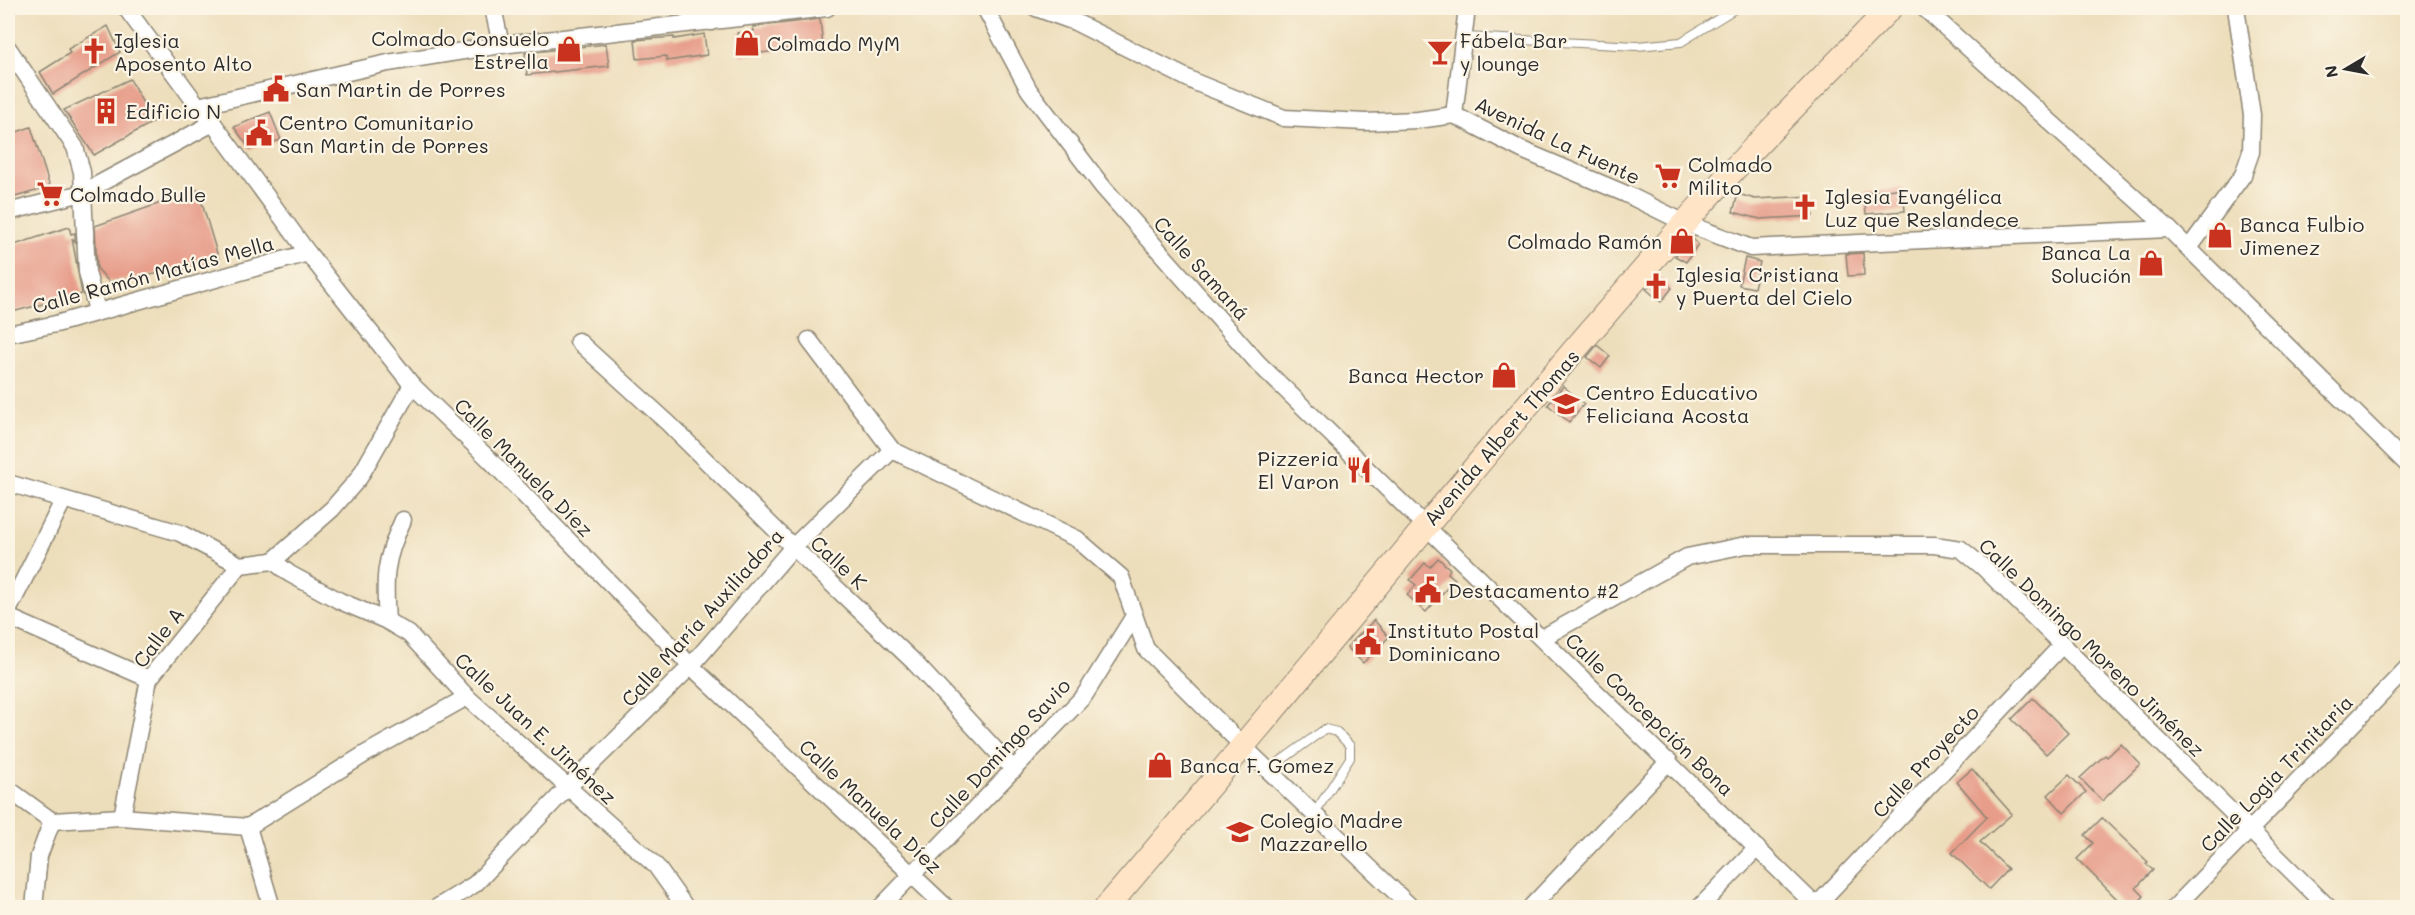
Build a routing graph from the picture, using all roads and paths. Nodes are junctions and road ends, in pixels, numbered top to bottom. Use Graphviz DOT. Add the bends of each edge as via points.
graph roads {
  1 [pos="126,8"];
  2 [pos="493,8"];
  3 [pos="827,8"];
  4 [pos="985,8"];
  5 [pos="1036,8"];
  6 [pos="1467,8"];
  7 [pos="1736,8"];
  8 [pos="1890,8"];
  9 [pos="1924,8"];
  10 [pos="2236,8"];
  11 [pos="709,15"];
  12 [pos="1077,15"];
  13 [pos="1464,37"];
  14 [pos="501,45"];
  15 [pos="8,48"];
  16 [pos="198,106"];
  17 [pos="1454,115"];
  18 [pos="213,123"];
  19 [pos="82,193"];
  20 [pos="8,213"];
  21 [pos="1685,223"];
  22 [pos="2169,229"];
  23 [pos="2189,248"];
  24 [pos="308,253"];
  25 [pos="97,311"];
  26 [pos="8,334"];
  27 [pos="809,340"];
  28 [pos="579,341"];
  29 [pos="412,385"];
  30 [pos="892,450"];
  31 [pos="2408,465"];
  32 [pos="8,483"];
  33 [pos="63,501"];
  34 [pos="403,520"];
  35 [pos="1425,526"];
  36 [pos="793,547"];
  37 [pos="273,561"];
  38 [pos="240,566"];
  39 [pos="8,611"];
  40 [pos="1134,616"];
  41 [pos="8,617"];
  42 [pos="387,621"];
  43 [pos="1542,638"];
  44 [pos="2063,644"];
  45 [pos="691,666"];
  46 [pos="2408,667"];
  47 [pos="149,679"];
  48 [pos="467,697"];
  49 [pos="1244,747"];
  50 [pos="1669,761"];
  51 [pos="1014,770"];
  52 [pos="1268,770"];
  53 [pos="569,786"];
  54 [pos="8,789"];
  55 [pos="1314,814"];
  56 [pos="123,817"];
  57 [pos="52,821"];
  58 [pos="248,827"];
  59 [pos="2251,830"];
  60 [pos="1757,848"];
  61 [pos="913,873"];
  62 [pos="1817,907"];
  63 [pos="34,908"];
  64 [pos="272,908"];
  65 [pos="436,908"];
  66 [pos="686,908"];
  67 [pos="880,908"];
  68 [pos="947,908"];
  69 [pos="1106,908"];
  70 [pos="1412,908"];
  71 [pos="1530,908"];
  72 [pos="1699,908"];
  73 [pos="2174,908"];
  74 [pos="2329,908"];
  1 -- 16 [label="street, Calle Manuela Díez"];
  2 -- 14 [label="street"];
  3 -- 11 [label="street"];
  4 -- 35 [label="street, Calle Samaná" via="1029,90 1102,186 1258,363"];
  5 -- 12 [label="street, Avenida La Fuente"];
  6 -- 13 [label="street"];
  7 -- 13 [label="lane" via="1681,42 1637,46"];
  8 -- 21 [label="main road, Avenida Albert Thomas"];
  9 -- 22 [label="street"];
  10 -- 23 [label="street" via="2252,115 2251,152 2243,175"];
  11 -- 14 [label="street"];
  12 -- 17 [label="street, Avenida La Fuente" via="1197,83 1284,118 1365,122"];
  13 -- 17 [label="street"];
  14 -- 16 [label="street" via="388,63"];
  15 -- 19 [label="street" via="75,147 82,172"];
  16 -- 18 [label="street, Calle Manuela Díez"];
  17 -- 21 [label="street, Avenida La Fuente"];
  18 -- 19 [label="street"];
  18 -- 24 [label="street, Calle Manuela Díez"];
  19 -- 20 [label="street"];
  19 -- 25 [label="street" via="87,272"];
  21 -- 22 [label="street, Avenida La Fuente" via="1751,248"];
  21 -- 35 [label="main road, Avenida Albert Thomas"];
  22 -- 23 [label="street"];
  23 -- 31 [label="street"];
  24 -- 25 [label="street, Calle Ramón Matías Mella"];
  24 -- 29 [label="street, Calle Manuela Díez"];
  25 -- 26 [label="street, Calle Ramón Matías Mella"];
  27 -- 30 [label="street"];
  28 -- 36 [label="street, Calle K"];
  29 -- 37 [label="street" via="359,478 332,509"];
  29 -- 45 [label="street, Calle Manuela Díez"];
  30 -- 36 [label="street, Calle María Auxiliadora"];
  30 -- 40 [label="street" via="1077,539 1121,577"];
  32 -- 33 [label="street"];
  33 -- 38 [label="street" via="180,534"];
  33 -- 39 [label="street"];
  34 -- 42 [label="street" via="390,548 385,578"];
  35 -- 43 [label="street, Calle Concepción Bona"];
  35 -- 49 [label="main road, Avenida Albert Thomas"];
  36 -- 45 [label="street, Calle María Auxiliadora"];
  36 -- 51 [label="street, Calle K" via="913,661"];
  37 -- 38 [label="street"];
  37 -- 42 [label="street, Calle Juan E. Jiménez" via="340,601"];
  38 -- 47 [label="street, Calle A"];
  40 -- 49 [label="street" via="1146,649"];
  40 -- 51 [label="street, Calle Domingo Savio" via="1084,696"];
  41 -- 47 [label="street"];
  42 -- 48 [label="street, Calle Juan E. Jiménez" via="409,634"];
  43 -- 44 [label="street, Calle Domingo Moreno Jiménez" via="1687,557 1746,545 1934,545 1961,549"];
  43 -- 50 [label="street, Calle Concepción Bona"];
  44 -- 59 [label="street, Calle Domingo Moreno Jiménez"];
  44 -- 62 [label="street, Calle Proyecto"];
  45 -- 53 [label="street, Calle María Auxiliadora"];
  45 -- 61 [label="street, Calle Manuela Díez"];
  46 -- 59 [label="street, Calle Logia Trinitaria"];
  47 -- 56 [label="street, Calle A"];
  48 -- 53 [label="street, Calle Juan E. Jiménez"];
  48 -- 58 [label="street" via="365,754"];
  49 -- 52 [label="street"];
  49 -- 69 [label="main road, Avenida Albert Thomas"];
  50 -- 60 [label="street, Calle Concepción Bona"];
  50 -- 71 [label="street"];
  51 -- 61 [label="street, Calle Domingo Savio"];
  52 -- 55 [label="street"];
  52 -- 55 [label="lane" via="1325,729 1337,732 1350,746 1350,758"];
  53 -- 65 [label="street, Calle María Auxiliadora" via="475,884"];
  53 -- 66 [label="street, Calle Juan E. Jiménez" via="656,866"];
  54 -- 57 [label="street"];
  55 -- 70 [label="street"];
  56 -- 57 [label="street"];
  56 -- 58 [label="street"];
  57 -- 63 [label="street" via="39,856"];
  58 -- 64 [label="street"];
  59 -- 73 [label="street, Calle Logia Trinitaria"];
  59 -- 74 [label="street, Calle Domingo Moreno Jiménez"];
  60 -- 62 [label="street, Calle Concepción Bona"];
  60 -- 72 [label="street"];
  61 -- 67 [label="street, Calle Domingo Savio"];
  61 -- 68 [label="street, Calle Manuela Díez"];
}
